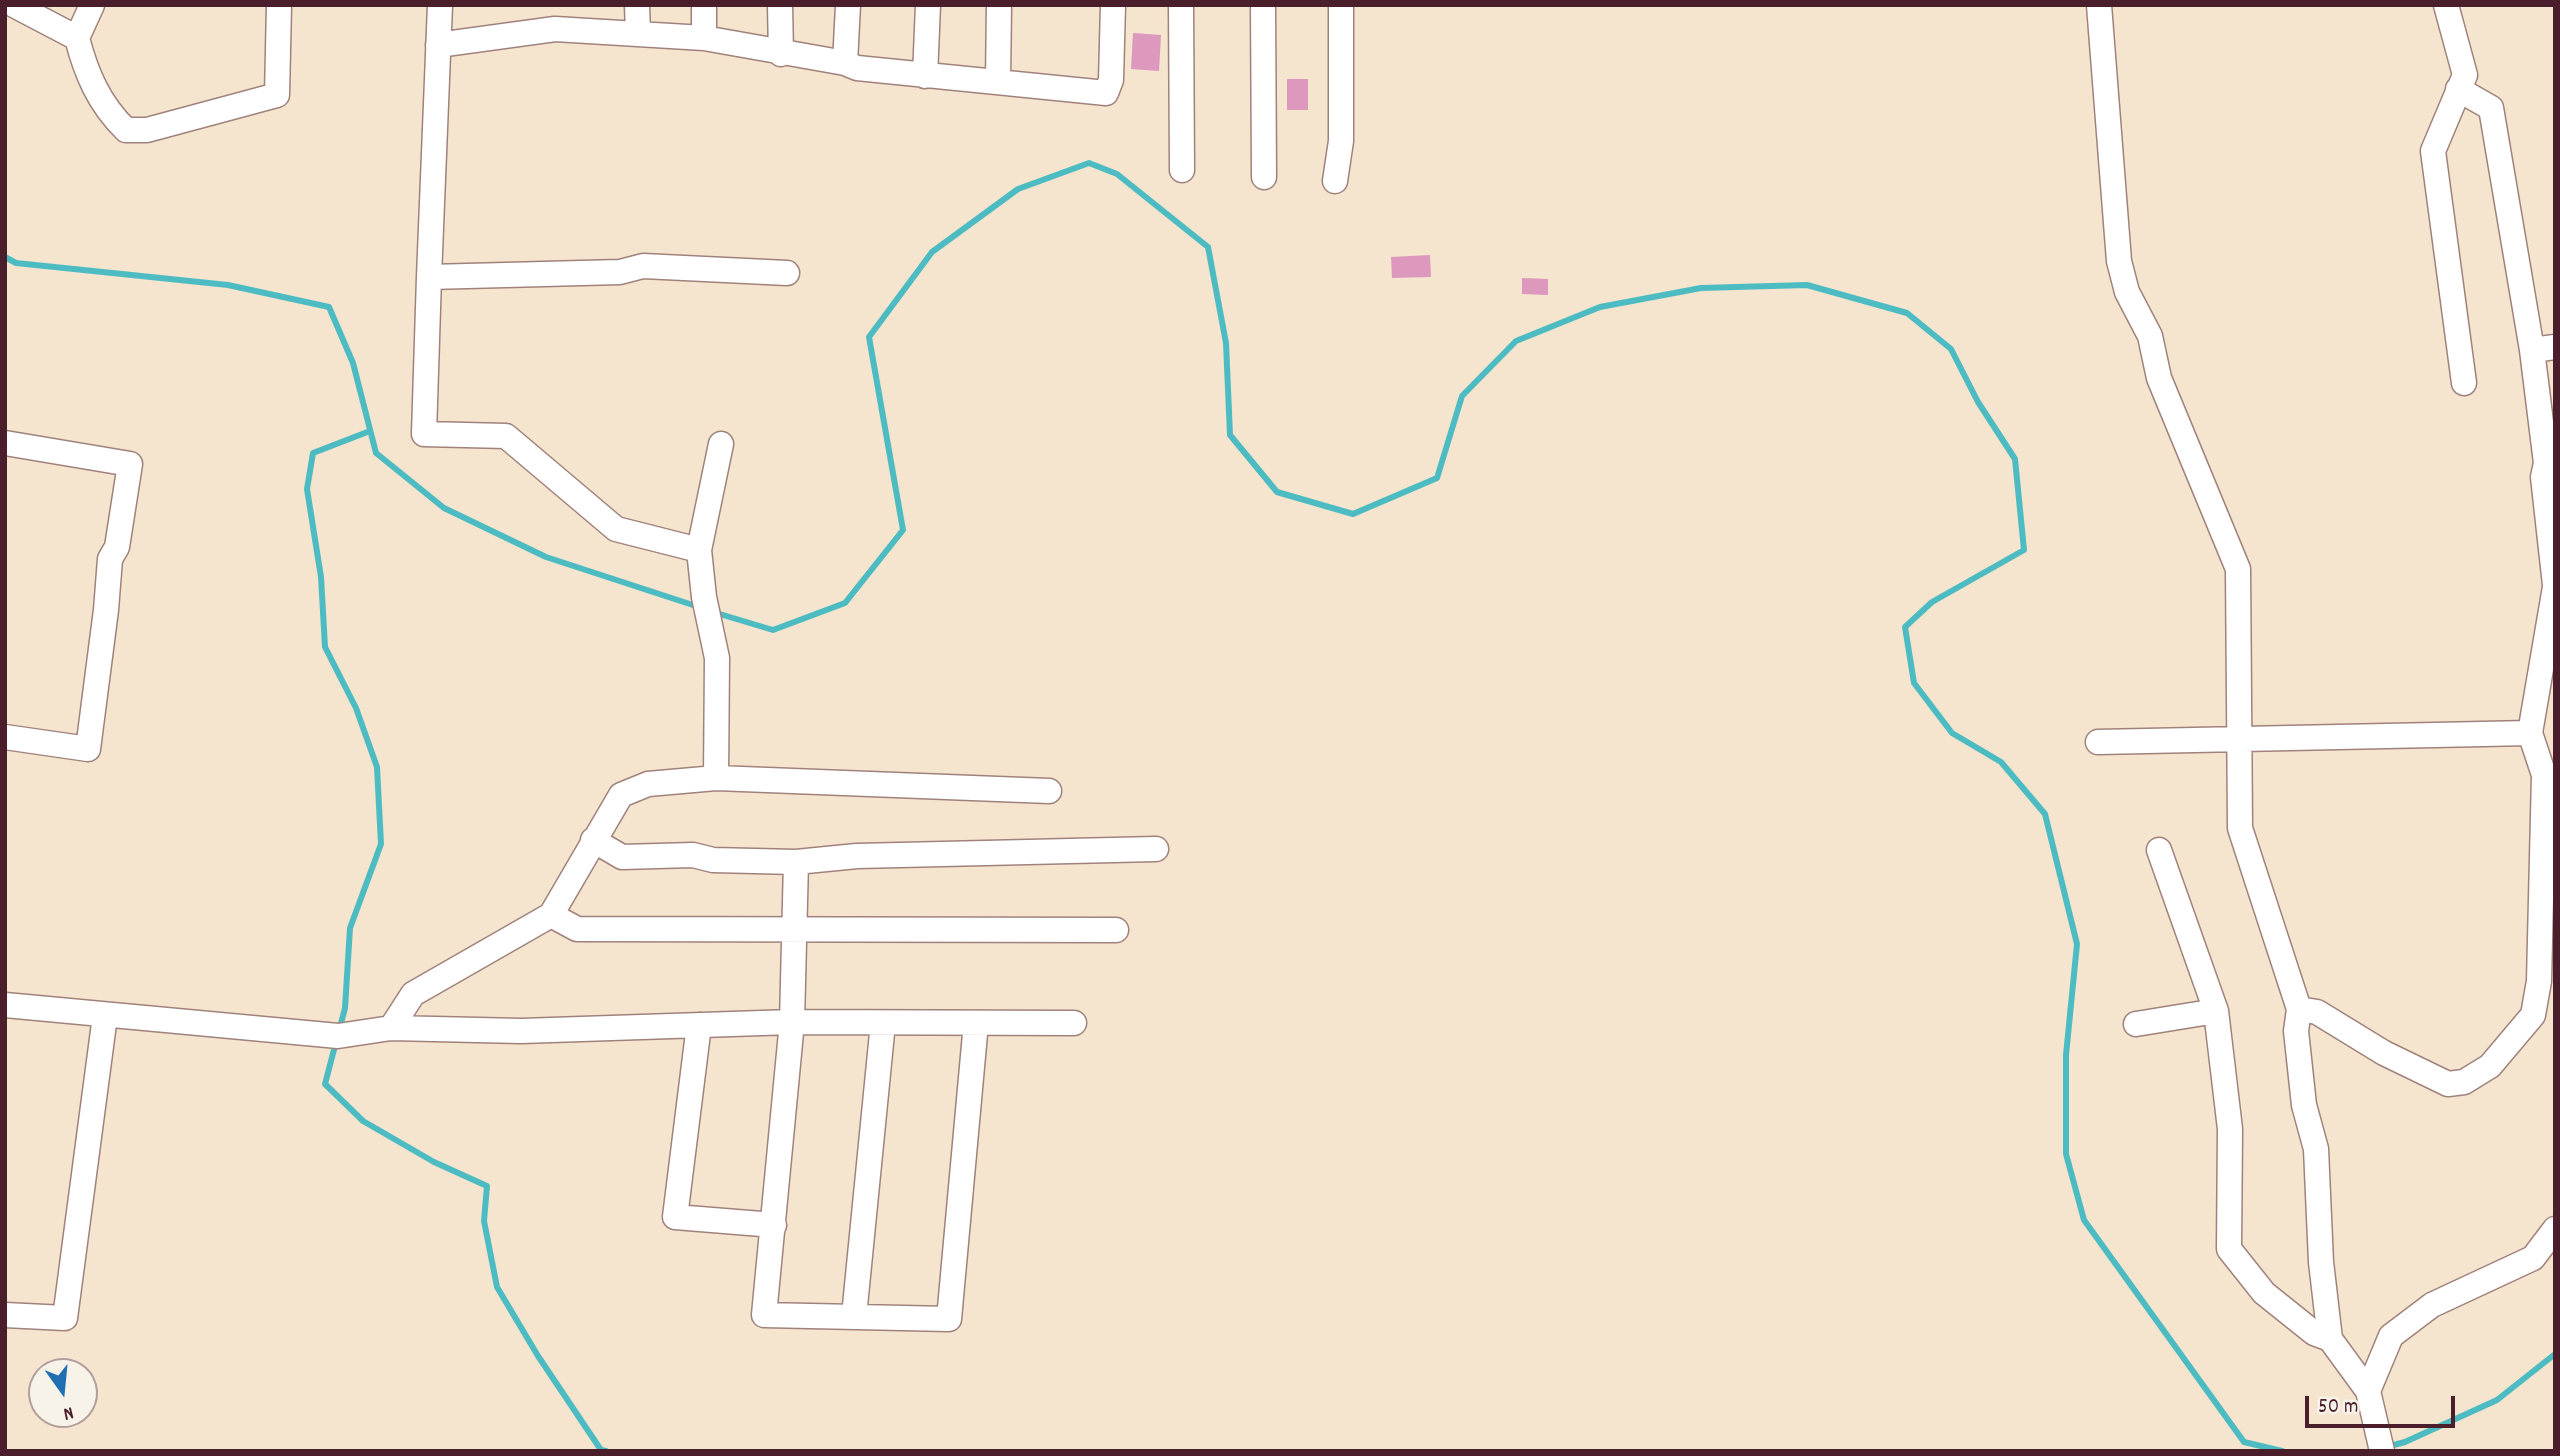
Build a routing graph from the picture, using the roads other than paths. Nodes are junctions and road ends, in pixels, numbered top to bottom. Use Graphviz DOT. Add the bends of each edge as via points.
graph roads {
  1 [pos="92,5"];
  2 [pos="279,5"];
  3 [pos="440,5"];
  4 [pos="638,5"];
  5 [pos="704,5"];
  6 [pos="780,5"];
  7 [pos="848,5"];
  8 [pos="928,5"];
  9 [pos="999,5"];
  10 [pos="1113,5"];
  11 [pos="1181,5"];
  12 [pos="1263,5"];
  13 [pos="1341,5"];
  14 [pos="2099,5"];
  15 [pos="2446,5"];
  16 [pos="17,6"];
  17 [pos="638,33"];
  18 [pos="77,38"];
  19 [pos="704,38"];
  20 [pos="438,45"];
  21 [pos="781,54"];
  22 [pos="845,63"];
  23 [pos="925,76"];
  24 [pos="998,80"];
  25 [pos="2458,89"];
  26 [pos="1182,170"];
  27 [pos="1264,177"];
  28 [pos="1335,181"];
  29 [pos="787,273"];
  30 [pos="429,277"];
  31 [pos="2543,349"];
  32 [pos="2464,383"];
  33 [pos="5,443"];
  34 [pos="721,444"];
  35 [pos="699,550"];
  36 [pos="2555,586"];
  37 [pos="2530,733"];
  38 [pos="5,737"];
  39 [pos="2098,741"];
  40 [pos="2241,741"];
  41 [pos="2549,777"];
  42 [pos="716,778"];
  43 [pos="1049,791"];
  44 [pos="593,840"];
  45 [pos="1156,849"];
  46 [pos="2159,850"];
  47 [pos="796,862"];
  48 [pos="551,915"];
  49 [pos="1116,930"];
  50 [pos="794,932"];
  51 [pos="5,1005"];
  52 [pos="2299,1009"];
  53 [pos="2216,1011"];
  54 [pos="105,1016"];
  55 [pos="792,1022"];
  56 [pos="883,1023"];
  57 [pos="976,1023"];
  58 [pos="1073,1023"];
  59 [pos="2136,1024"];
  60 [pos="699,1026"];
  61 [pos="391,1028"];
  62 [pos="774,1225"];
  63 [pos="2555,1229"];
  64 [pos="5,1315"];
  65 [pos="854,1316"];
  66 [pos="2330,1339"];
  67 [pos="2368,1391"];
  68 [pos="2382,1451"];
  1 -- 18 [label="street"];
  2 -- 18 [label="street" via="277,95 146,130 126,130 113,118 87,75"];
  3 -- 20 [label="street"];
  4 -- 17 [label="street"];
  5 -- 19 [label="street"];
  6 -- 21 [label="street"];
  7 -- 22 [label="street"];
  8 -- 23 [label="street"];
  9 -- 24 [label="street"];
  10 -- 24 [label="street" via="1111,80 1106,93"];
  11 -- 26 [label="street"];
  12 -- 27 [label="street"];
  13 -- 28 [label="street" via="1341,141"];
  14 -- 40 [label="street" via="2119,261 2127,292 2150,336 2160,378 2238,569"];
  15 -- 25 [label="street" via="2465,75"];
  16 -- 18 [label="street"];
  17 -- 19 [label="street"];
  17 -- 20 [label="street" via="555,29"];
  19 -- 21 [label="street"];
  20 -- 30 [label="street"];
  21 -- 22 [label="street"];
  22 -- 23 [label="street"];
  23 -- 24 [label="street"];
  25 -- 31 [label="street" via="2491,108"];
  25 -- 32 [label="street" via="2433,151"];
  29 -- 30 [label="street" via="643,266 620,272"];
  30 -- 35 [label="street" via="424,434 506,436 616,529"];
  31 -- 36 [label="street" via="2543,477"];
  33 -- 38 [label="street" via="130,464 117,547 110,559 88,749"];
  34 -- 35 [label="street"];
  35 -- 42 [label="street" via="717,658"];
  36 -- 37 [label="street"];
  37 -- 40 [label="street"];
  37 -- 41 [label="street"];
  39 -- 40 [label="street"];
  40 -- 52 [label="street" via="2240,828"];
  41 -- 52 [label="street" via="2539,981 2533,1015 2490,1066 2464,1082 2448,1084 2384,1053 2317,1012"];
  42 -- 43 [label="street"];
  42 -- 44 [label="street" via="648,784 621,794"];
  44 -- 47 [label="street" via="622,857 693,855 713,860"];
  44 -- 48 [label="street"];
  45 -- 47 [label="street" via="857,856"];
  46 -- 53 [label="street"];
  47 -- 50 [label="street"];
  48 -- 50 [label="street" via="577,929"];
  48 -- 61 [label="street" via="413,994"];
  49 -- 50 [label="street"];
  50 -- 55 [label="street"];
  51 -- 54 [label="street"];
  52 -- 66 [label="street" via="2296,1031 2304,1105 2316,1149"];
  53 -- 59 [label="street"];
  53 -- 66 [label="street" via="2230,1129 2229,1248 2264,1293 2314,1333"];
  54 -- 61 [label="street" via="338,1036"];
  54 -- 64 [label="street" via="65,1318"];
  55 -- 56 [label="street"];
  55 -- 60 [label="street"];
  55 -- 62 [label="street"];
  56 -- 57 [label="street"];
  56 -- 65 [label="street"];
  57 -- 58 [label="street"];
  57 -- 65 [label="street" via="949,1319"];
  60 -- 61 [label="street" via="520,1031"];
  60 -- 62 [label="street" via="675,1217"];
  62 -- 65 [label="street" via="764,1315"];
  63 -- 67 [label="street" via="2533,1258 2432,1305 2391,1336"];
  66 -- 67 [label="street"];
  67 -- 68 [label="street"];
}
